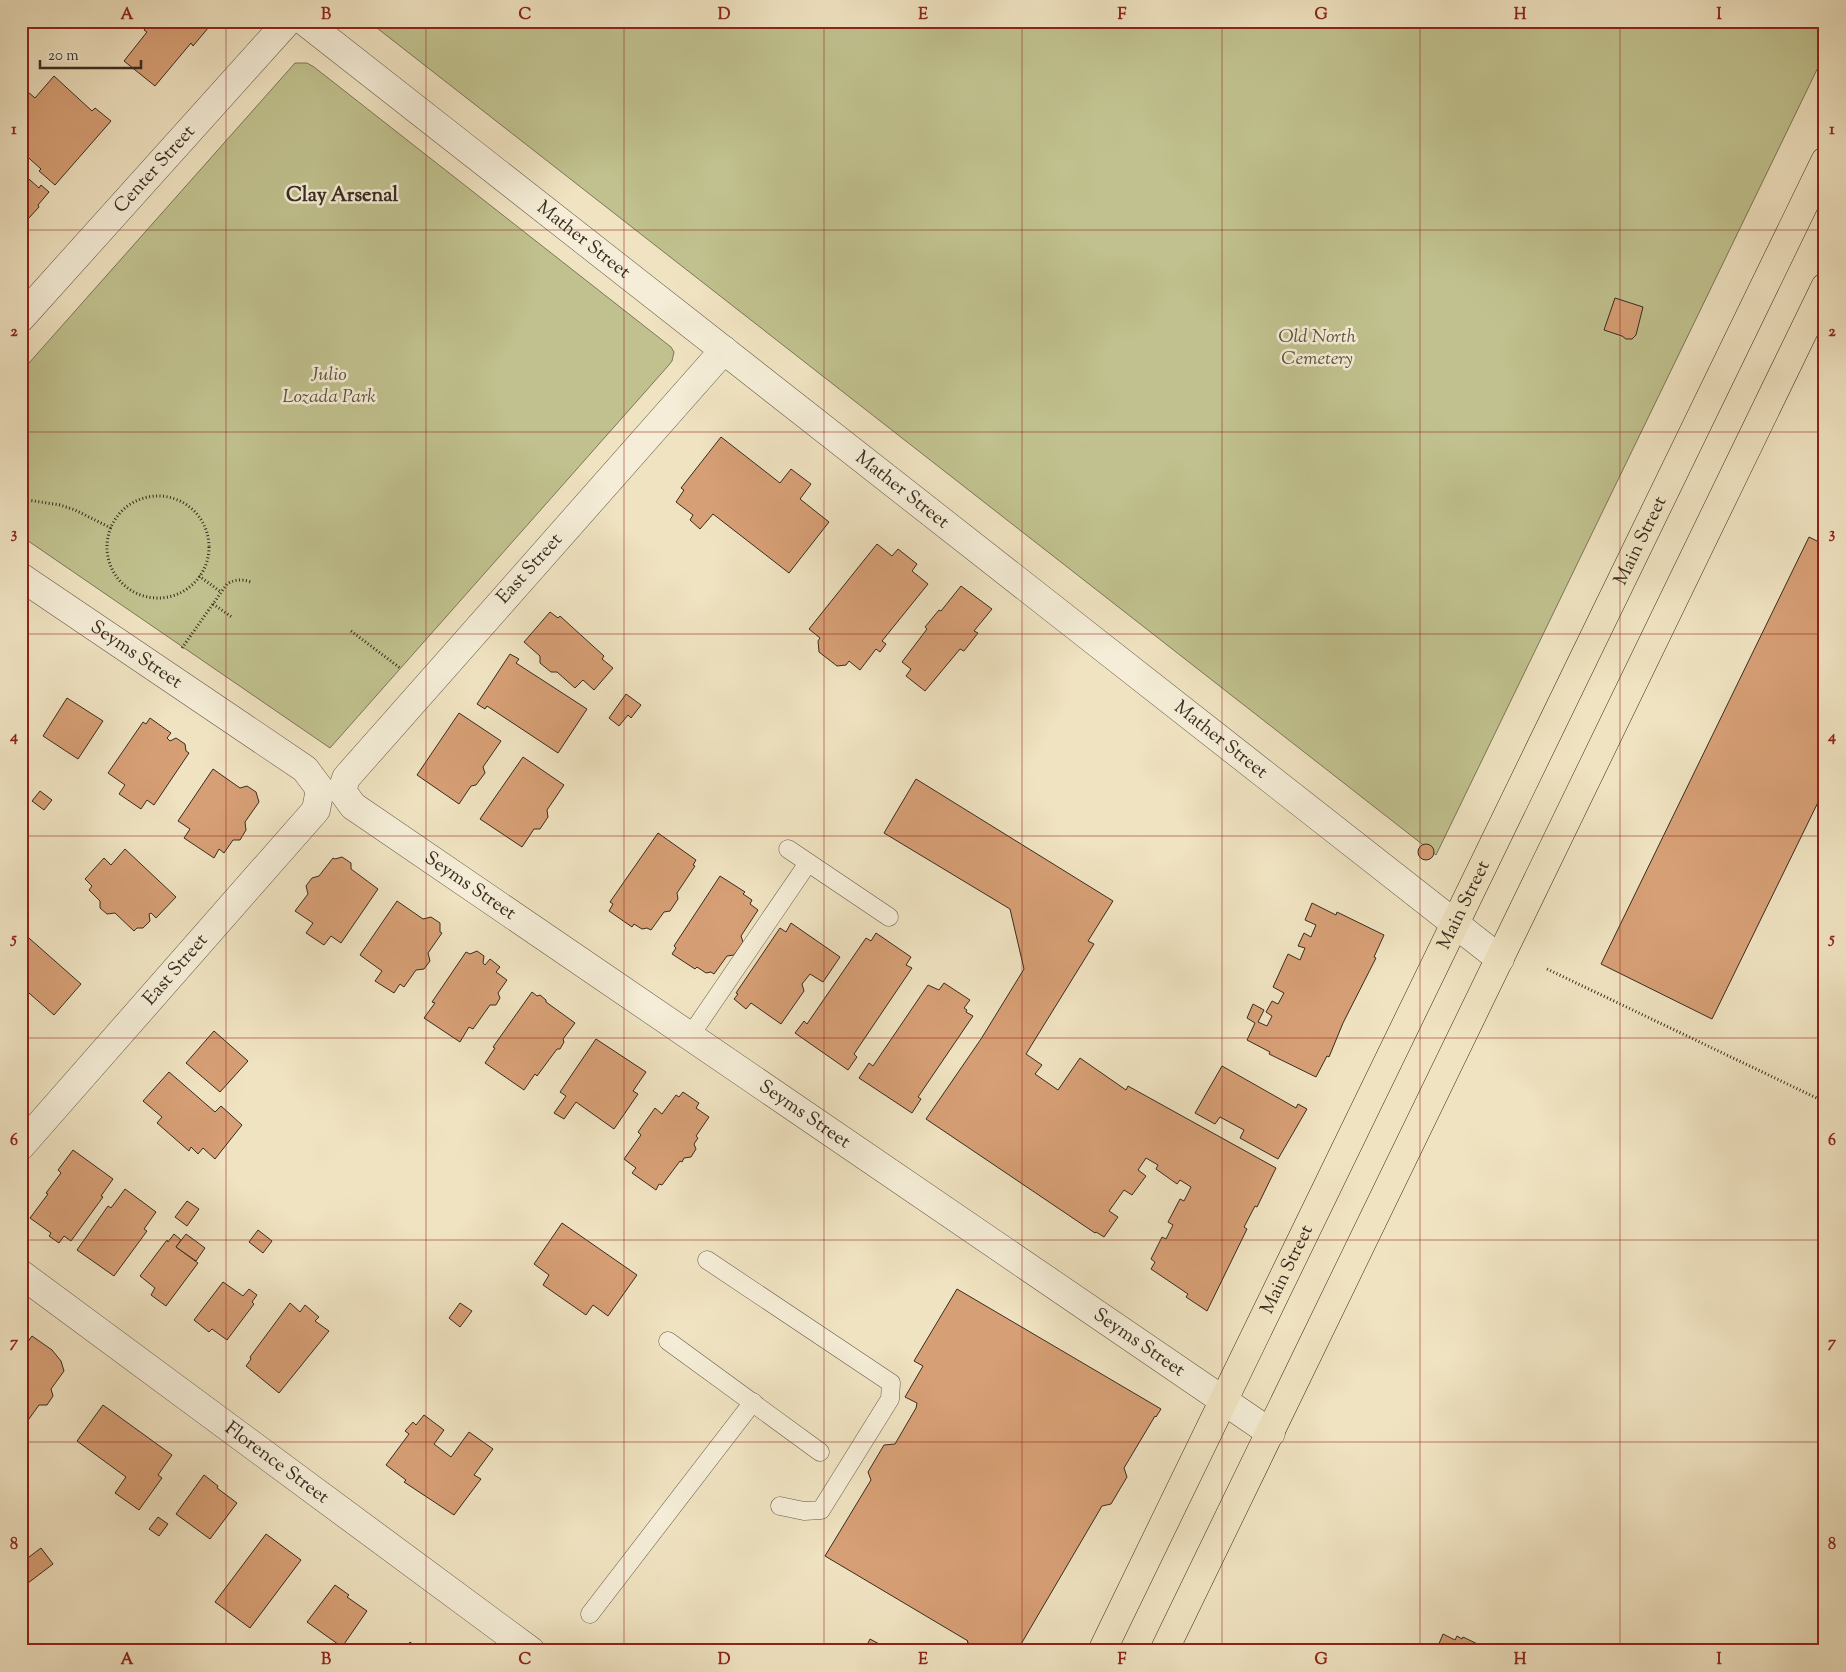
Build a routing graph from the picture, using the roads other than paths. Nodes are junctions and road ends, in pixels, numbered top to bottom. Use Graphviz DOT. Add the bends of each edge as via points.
graph roads {
  1 [pos="288,21"];
  2 [pos="304,21"];
  3 [pos="1825,160"];
  4 [pos="1825,287"];
  5 [pos="21,318"];
  6 [pos="724,350"];
  7 [pos="21,577"];
  8 [pos="331,790"];
  9 [pos="788,849"];
  10 [pos="808,863"];
  11 [pos="889,917"];
  12 [pos="1454,924"];
  13 [pos="1500,959"];
  14 [pos="690,1036"];
  15 [pos="21,1146"];
  16 [pos="708,1260"];
  17 [pos="21,1274"];
  18 [pos="668,1341"];
  19 [pos="1224,1401"];
  20 [pos="753,1402"];
  21 [pos="1271,1433"];
  22 [pos="820,1452"];
  23 [pos="780,1506"];
  24 [pos="590,1614"];
  25 [pos="531,1651"];
  26 [pos="1102,1651"];
  27 [pos="1164,1651"];
  1 -- 5 [label="street, Center Street"];
  2 -- 6 [label="street, Mather Street"];
  3 -- 12 [label="main road, Main Street"];
  4 -- 13 [label="main road"];
  6 -- 8 [label="street, East Street" via="346,778"];
  6 -- 12 [label="street, Mather Street"];
  7 -- 8 [label="street, Seyms Street" via="305,769"];
  8 -- 14 [label="street, Seyms Street"];
  8 -- 15 [label="street, East Street"];
  9 -- 10 [label="lane"];
  10 -- 11 [label="lane"];
  10 -- 14 [label="lane"];
  12 -- 13 [label="street, Mather Street"];
  12 -- 19 [label="main road, Main Street"];
  13 -- 21 [label="main road"];
  14 -- 19 [label="street, Seyms Street"];
  16 -- 23 [label="lane" via="891,1382 890,1399 821,1510 804,1511"];
  17 -- 25 [label="street, Florence Street"];
  18 -- 20 [label="lane"];
  19 -- 21 [label="street, Seyms Street"];
  19 -- 26 [label="main road, Main Street"];
  20 -- 22 [label="lane"];
  20 -- 24 [label="lane"];
  21 -- 27 [label="main road"];
}
